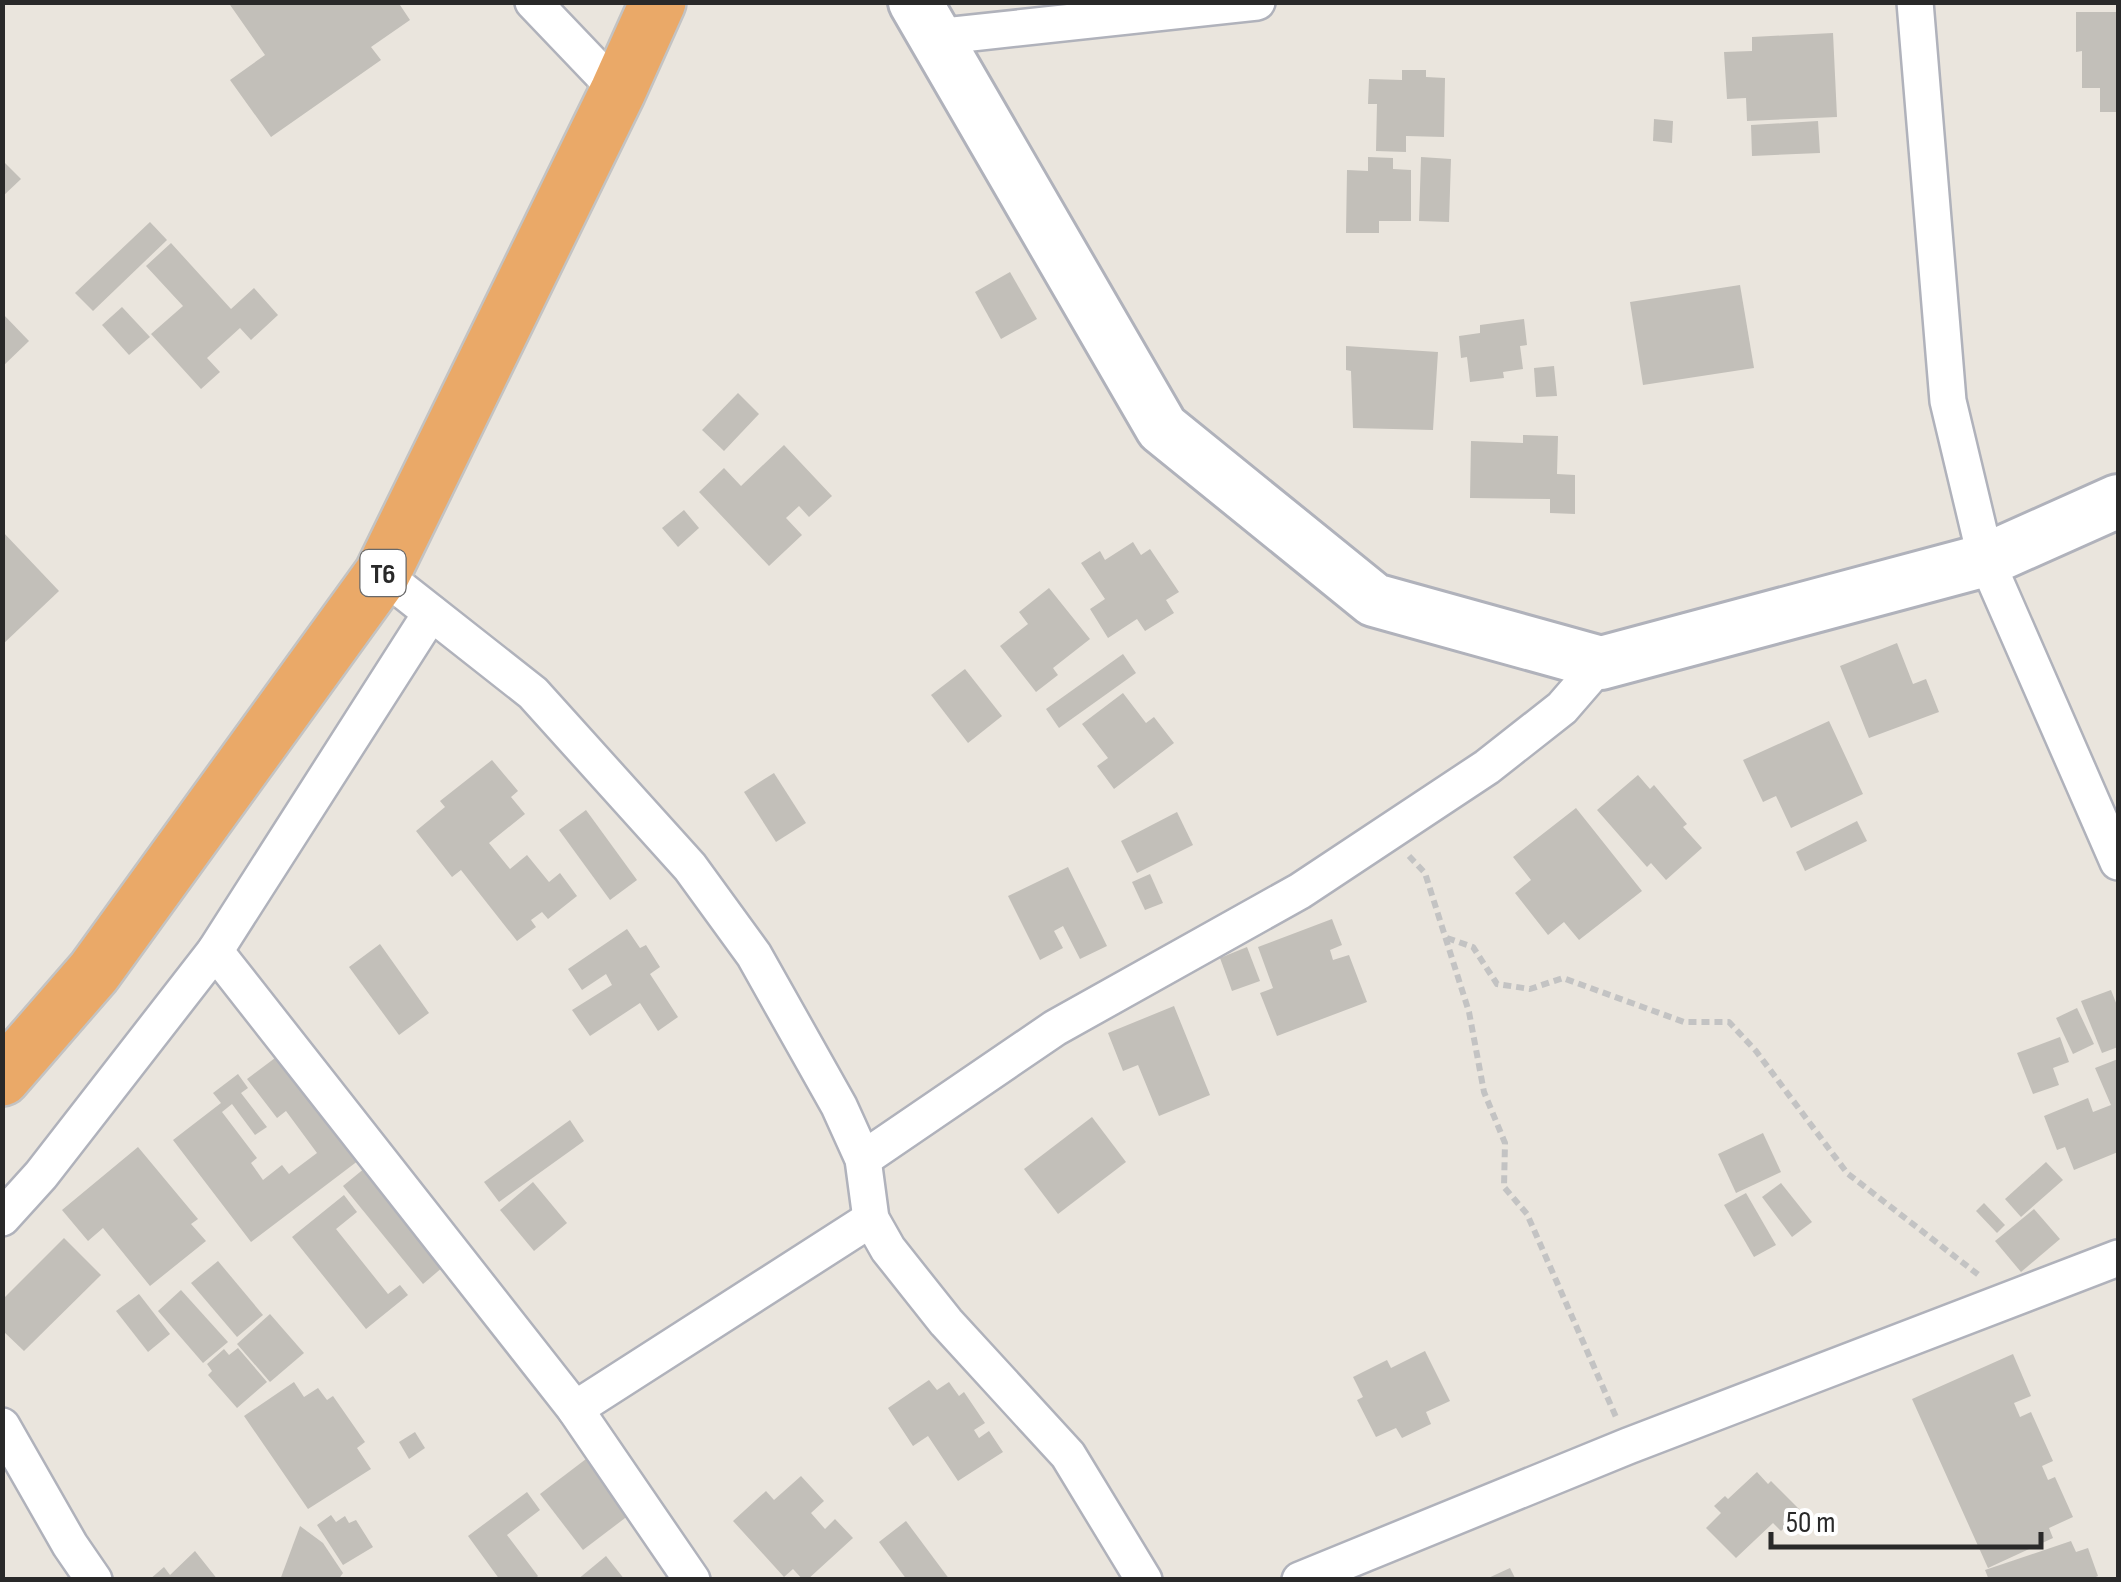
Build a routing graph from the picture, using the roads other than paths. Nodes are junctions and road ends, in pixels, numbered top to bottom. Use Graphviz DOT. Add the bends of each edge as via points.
graph roads {
  1 [pos="533,2"];
  2 [pos="658,2"];
  3 [pos="1257,2"];
  4 [pos="1915,2"];
  5 [pos="925,20"];
  6 [pos="618,91"];
  7 [pos="2118,502"];
  8 [pos="1986,560"];
  9 [pos="382,574"];
  10 [pos="431,613"];
  11 [pos="1601,664"];
  12 [pos="2118,862"];
  13 [pos="215,951"];
  14 [pos="2,1078"];
  15 [pos="863,1159"];
  16 [pos="2,1218"];
  17 [pos="871,1219"];
  18 [pos="2118,1258"];
  19 [pos="575,1409"];
  20 [pos="2,1426"];
  21 [pos="94,1580"];
  22 [pos="692,1580"];
  23 [pos="1144,1580"];
  24 [pos="1300,1580"];
  1 -- 6 [label="street"];
  2 -- 6 [label="highway, T6"];
  3 -- 5 [label="street"];
  4 -- 8 [label="street" via="1948,401"];
  5 -- 11 [label="street" via="1162,428 1374,600"];
  6 -- 9 [label="highway, T6"];
  7 -- 8 [label="street"];
  8 -- 11 [label="street"];
  8 -- 12 [label="street"];
  9 -- 10 [label="street"];
  9 -- 14 [label="highway, T6" via="94,972"];
  10 -- 13 [label="street"];
  10 -- 15 [label="street" via="533,693 690,867 754,955"];
  11 -- 15 [label="street" via="1562,708 1487,767 1300,890 1055,1028"];
  13 -- 16 [label="street"];
  13 -- 19 [label="street"];
  15 -- 17 [label="street"];
  17 -- 19 [label="street"];
  17 -- 23 [label="street" via="946,1322 1068,1455"];
  18 -- 24 [label="street"];
  19 -- 22 [label="street"];
  20 -- 21 [label="street"];
}
